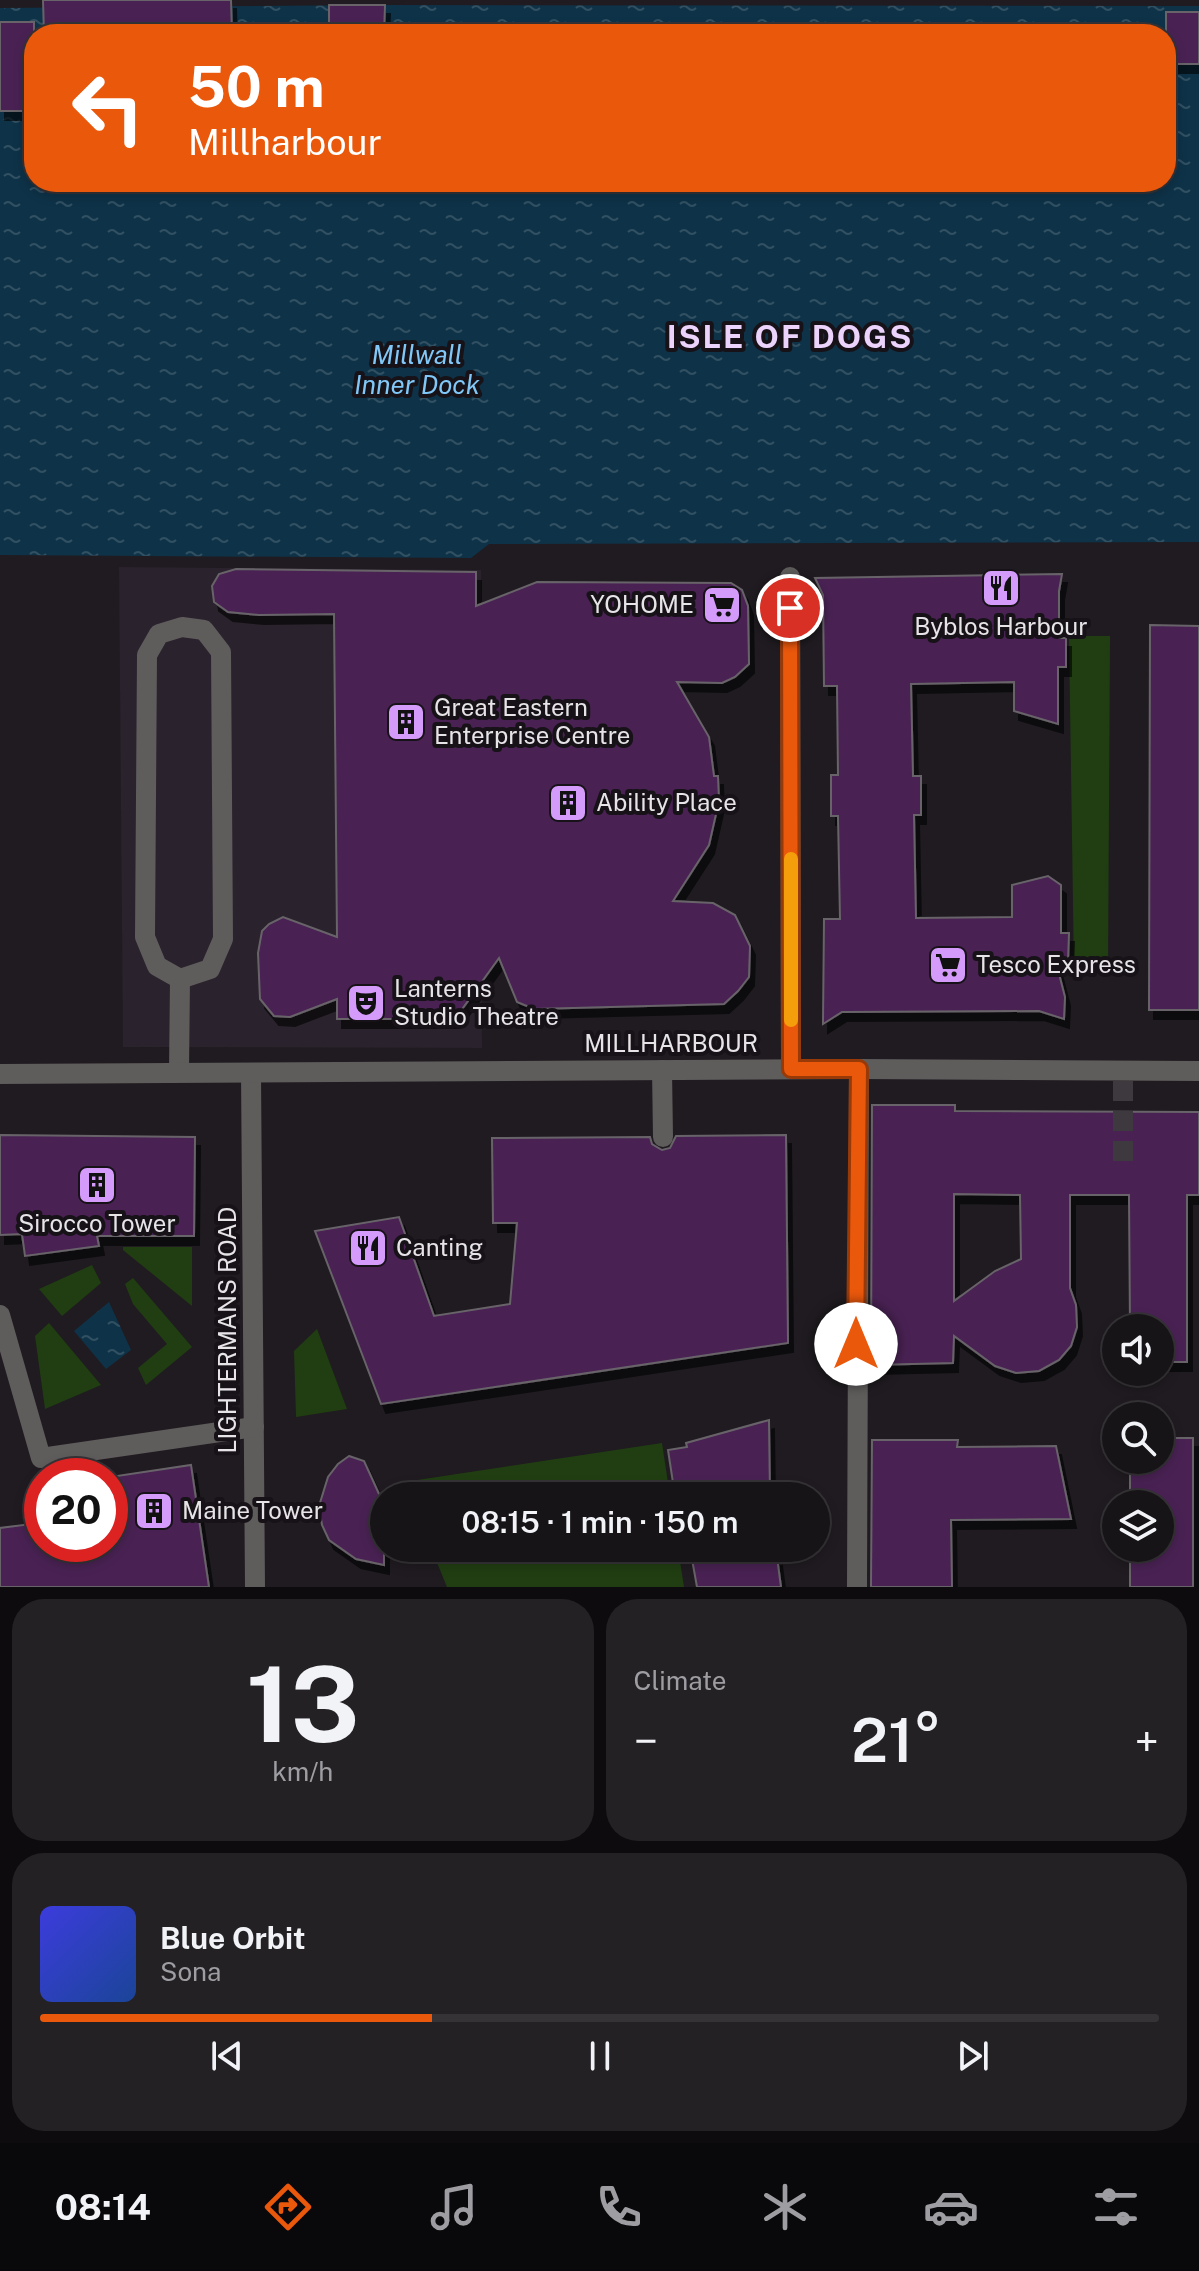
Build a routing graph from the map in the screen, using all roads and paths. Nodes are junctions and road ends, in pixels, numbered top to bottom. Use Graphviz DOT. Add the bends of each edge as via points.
graph roads {
  1 [pos="790,577"];
  2 [pos="180,979"];
  3 [pos="791,1069"];
  4 [pos="859,1069"];
  5 [pos="662,1070"];
  6 [pos="1199,1071"];
  7 [pos="179,1072"];
  8 [pos="251,1073"];
  9 [pos="0,1074"];
  10 [pos="663,1137"];
  11 [pos="0,1315"];
  12 [pos="254,1427"];
  13 [pos="255,1587"];
  14 [pos="857,1587"];
  1 -- 3 [label="street"];
  2 -- 2 [label="street" via="157,966 145,937 147,655 159,634 182,627 204,630 221,652 223,939 210,969"];
  2 -- 7 [label="street"];
  3 -- 4 [label="street, MILLHARBOUR"];
  3 -- 5 [label="street, MILLHARBOUR"];
  4 -- 6 [label="street, MILLHARBOUR"];
  4 -- 14 [label="street"];
  5 -- 8 [label="street, MILLHARBOUR"];
  5 -- 10 [label="street"];
  7 -- 8 [label="street, MILLHARBOUR"];
  7 -- 9 [label="street, MILLHARBOUR"];
  8 -- 12 [label="street, LIGHTERMANS ROAD"];
  11 -- 12 [label="street" via="41,1458"];
  12 -- 13 [label="street, LIGHTERMANS ROAD"];
}
